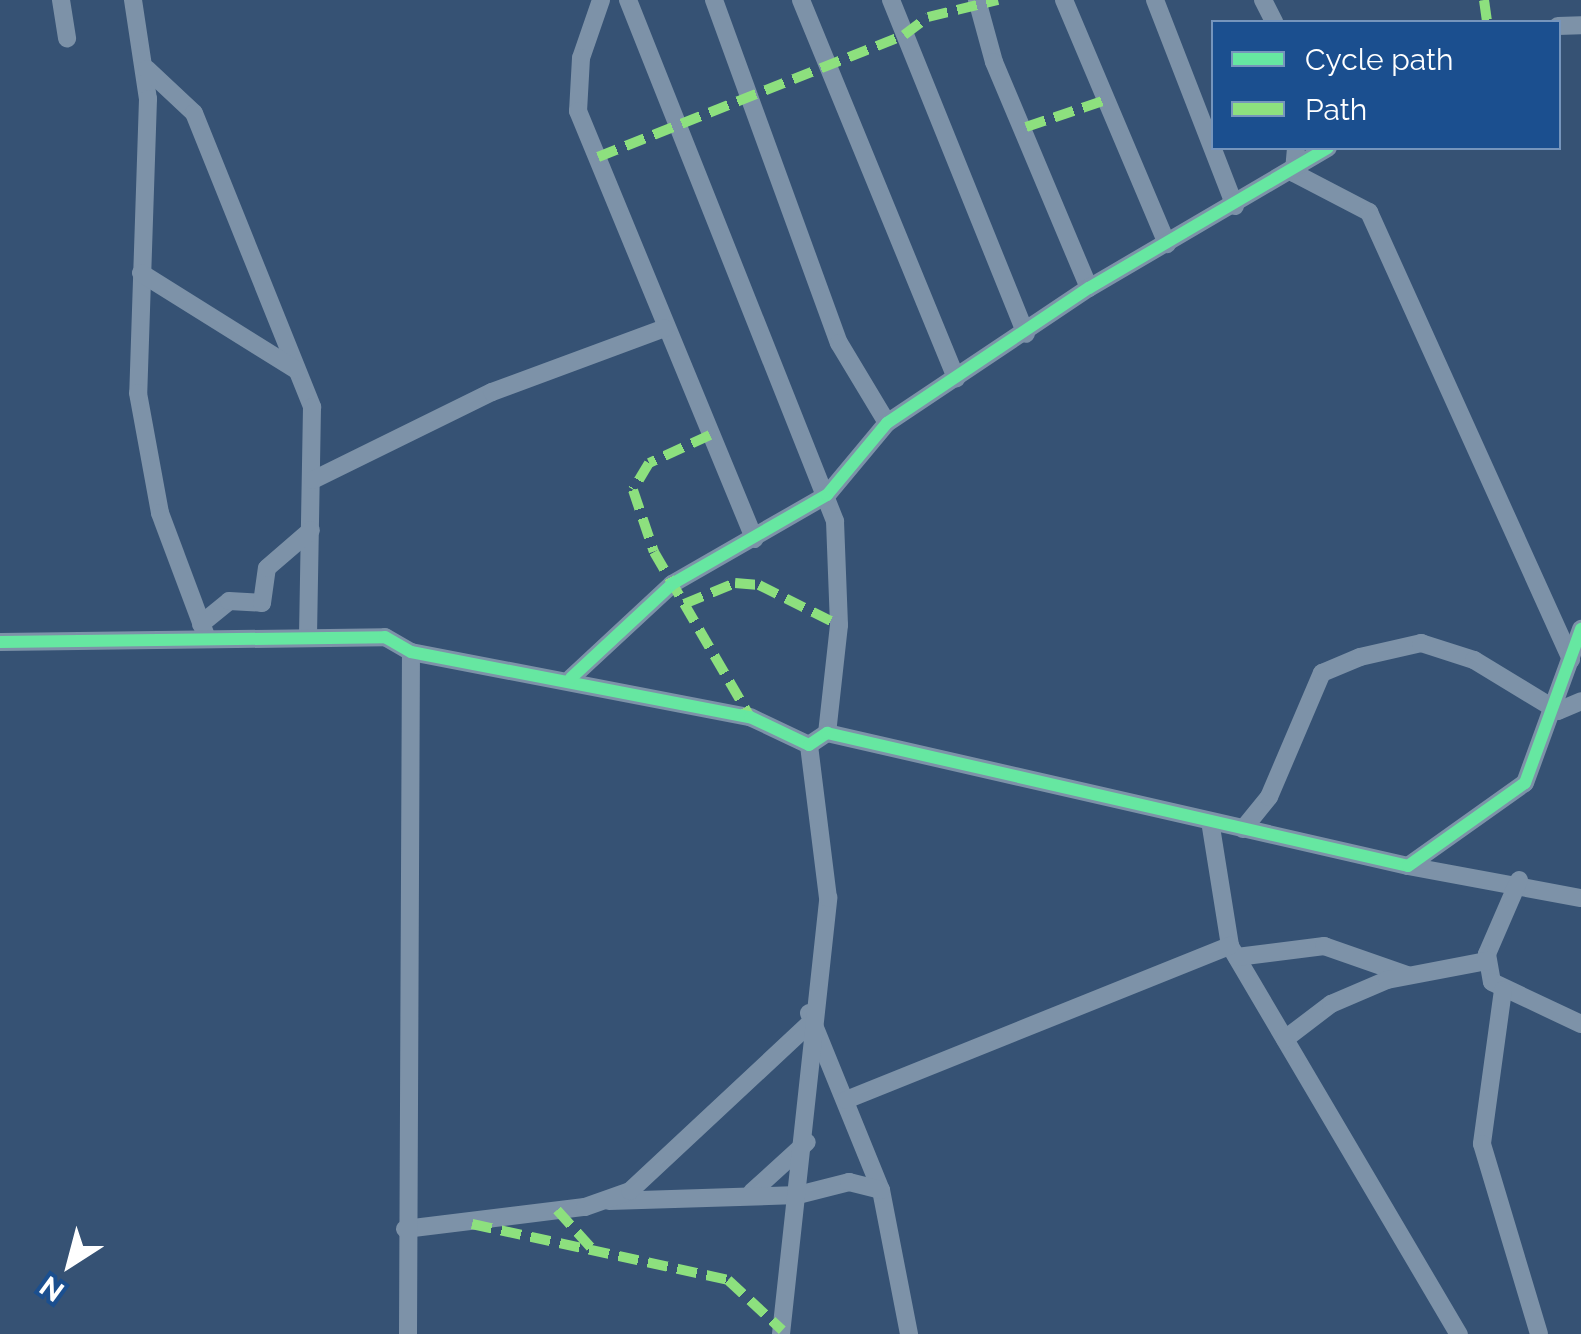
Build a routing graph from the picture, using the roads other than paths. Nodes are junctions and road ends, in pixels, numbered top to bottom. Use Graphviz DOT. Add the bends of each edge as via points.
graph roads {
  1 [pos="61,0"];
  2 [pos="134,0"];
  3 [pos="601,0"];
  4 [pos="628,0"];
  5 [pos="714,0"];
  6 [pos="801,0"];
  7 [pos="891,0"];
  8 [pos="978,0"];
  9 [pos="1064,0"];
  10 [pos="1156,0"];
  11 [pos="67,40"];
  12 [pos="148,69"];
  13 [pos="1211,143"];
  14 [pos="1214,150"];
  15 [pos="1296,150"];
  16 [pos="1325,150"];
  17 [pos="1294,172"];
  18 [pos="1235,206"];
  19 [pos="1167,244"];
  20 [pos="141,273"];
  21 [pos="1090,288"];
  22 [pos="665,328"];
  23 [pos="1026,334"];
  24 [pos="297,370"];
  25 [pos="956,378"];
  26 [pos="887,423"];
  27 [pos="312,480"];
  28 [pos="827,494"];
  29 [pos="311,530"];
  30 [pos="754,540"];
  31 [pos="1581,629"];
  32 [pos="204,630"];
  33 [pos="308,632"];
  34 [pos="0,642"];
  35 [pos="410,652"];
  36 [pos="1571,660"];
  37 [pos="571,678"];
  38 [pos="1581,701"];
  39 [pos="1558,711"];
  40 [pos="827,733"];
  41 [pos="810,744"];
  42 [pos="1210,826"];
  43 [pos="1243,828"];
  44 [pos="1408,866"];
  45 [pos="1519,880"];
  46 [pos="1581,898"];
  47 [pos="1233,952"];
  48 [pos="1487,961"];
  49 [pos="1407,975"];
  50 [pos="1502,990"];
  51 [pos="808,1019"];
  52 [pos="1581,1024"];
  53 [pos="1286,1040"];
  54 [pos="846,1100"];
  55 [pos="808,1142"];
  56 [pos="881,1190"];
  57 [pos="752,1192"];
  58 [pos="798,1196"];
  59 [pos="608,1201"];
  60 [pos="405,1229"];
  61 [pos="784,1333"];
  62 [pos="408,1334"];
  63 [pos="909,1334"];
  64 [pos="1459,1334"];
  65 [pos="1539,1334"];
  1 -- 11 [label="street"];
  2 -- 12 [label="street"];
  3 -- 22 [label="street" via="582,58 578,111"];
  4 -- 28 [label="street"];
  5 -- 26 [label="street" via="840,343"];
  6 -- 25 [label="street"];
  7 -- 23 [label="street"];
  8 -- 21 [label="street" via="994,62"];
  9 -- 19 [label="street"];
  10 -- 13 [label="street"];
  12 -- 20 [label="street"];
  12 -- 24 [label="street" via="194,113"];
  14 -- 18 [label="street"];
  15 -- 17 [label="street"];
  16 -- 17 [label="street"];
  17 -- 18 [label="street"];
  17 -- 36 [label="street" via="1369,212"];
  18 -- 19 [label="street"];
  19 -- 21 [label="street"];
  20 -- 24 [label="street"];
  20 -- 32 [label="street" via="138,393 150,465"];
  21 -- 23 [label="street"];
  22 -- 27 [label="street" via="492,392"];
  22 -- 30 [label="street"];
  23 -- 25 [label="street"];
  24 -- 27 [label="street" via="312,408"];
  25 -- 26 [label="street"];
  26 -- 28 [label="street"];
  27 -- 29 [label="street"];
  28 -- 30 [label="street"];
  28 -- 40 [label="street" via="839,582"];
  29 -- 32 [label="street" via="267,568 262,603 229,601"];
  29 -- 33 [label="street"];
  30 -- 37 [label="street" via="672,584"];
  31 -- 36 [label="street"];
  32 -- 33 [label="street"];
  32 -- 34 [label="street"];
  33 -- 35 [label="street" via="385,637"];
  35 -- 37 [label="street"];
  35 -- 60 [label="street"];
  36 -- 39 [label="street"];
  37 -- 41 [label="street" via="750,717"];
  38 -- 39 [label="street"];
  39 -- 43 [label="street" via="1474,660 1421,643 1360,657 1322,673 1269,797"];
  39 -- 44 [label="street" via="1524,783"];
  40 -- 41 [label="street"];
  40 -- 42 [label="street"];
  41 -- 51 [label="street" via="828,898"];
  42 -- 43 [label="street"];
  42 -- 47 [label="street"];
  43 -- 44 [label="street"];
  44 -- 45 [label="street"];
  45 -- 46 [label="street"];
  45 -- 48 [label="street"];
  47 -- 49 [label="street" via="1324,946"];
  47 -- 53 [label="street"];
  47 -- 54 [label="street"];
  48 -- 49 [label="street"];
  48 -- 50 [label="street"];
  49 -- 53 [label="street" via="1331,1004"];
  50 -- 52 [label="street"];
  50 -- 65 [label="street" via="1482,1144"];
  51 -- 54 [label="street"];
  51 -- 55 [label="street"];
  51 -- 59 [label="street" via="649,1177"];
  53 -- 64 [label="street"];
  54 -- 56 [label="street"];
  55 -- 57 [label="street"];
  55 -- 58 [label="street"];
  56 -- 58 [label="street" via="850,1182"];
  56 -- 63 [label="street"];
  57 -- 58 [label="street"];
  57 -- 59 [label="street"];
  58 -- 61 [label="street"];
  59 -- 60 [label="street"];
  60 -- 62 [label="street"];
}
